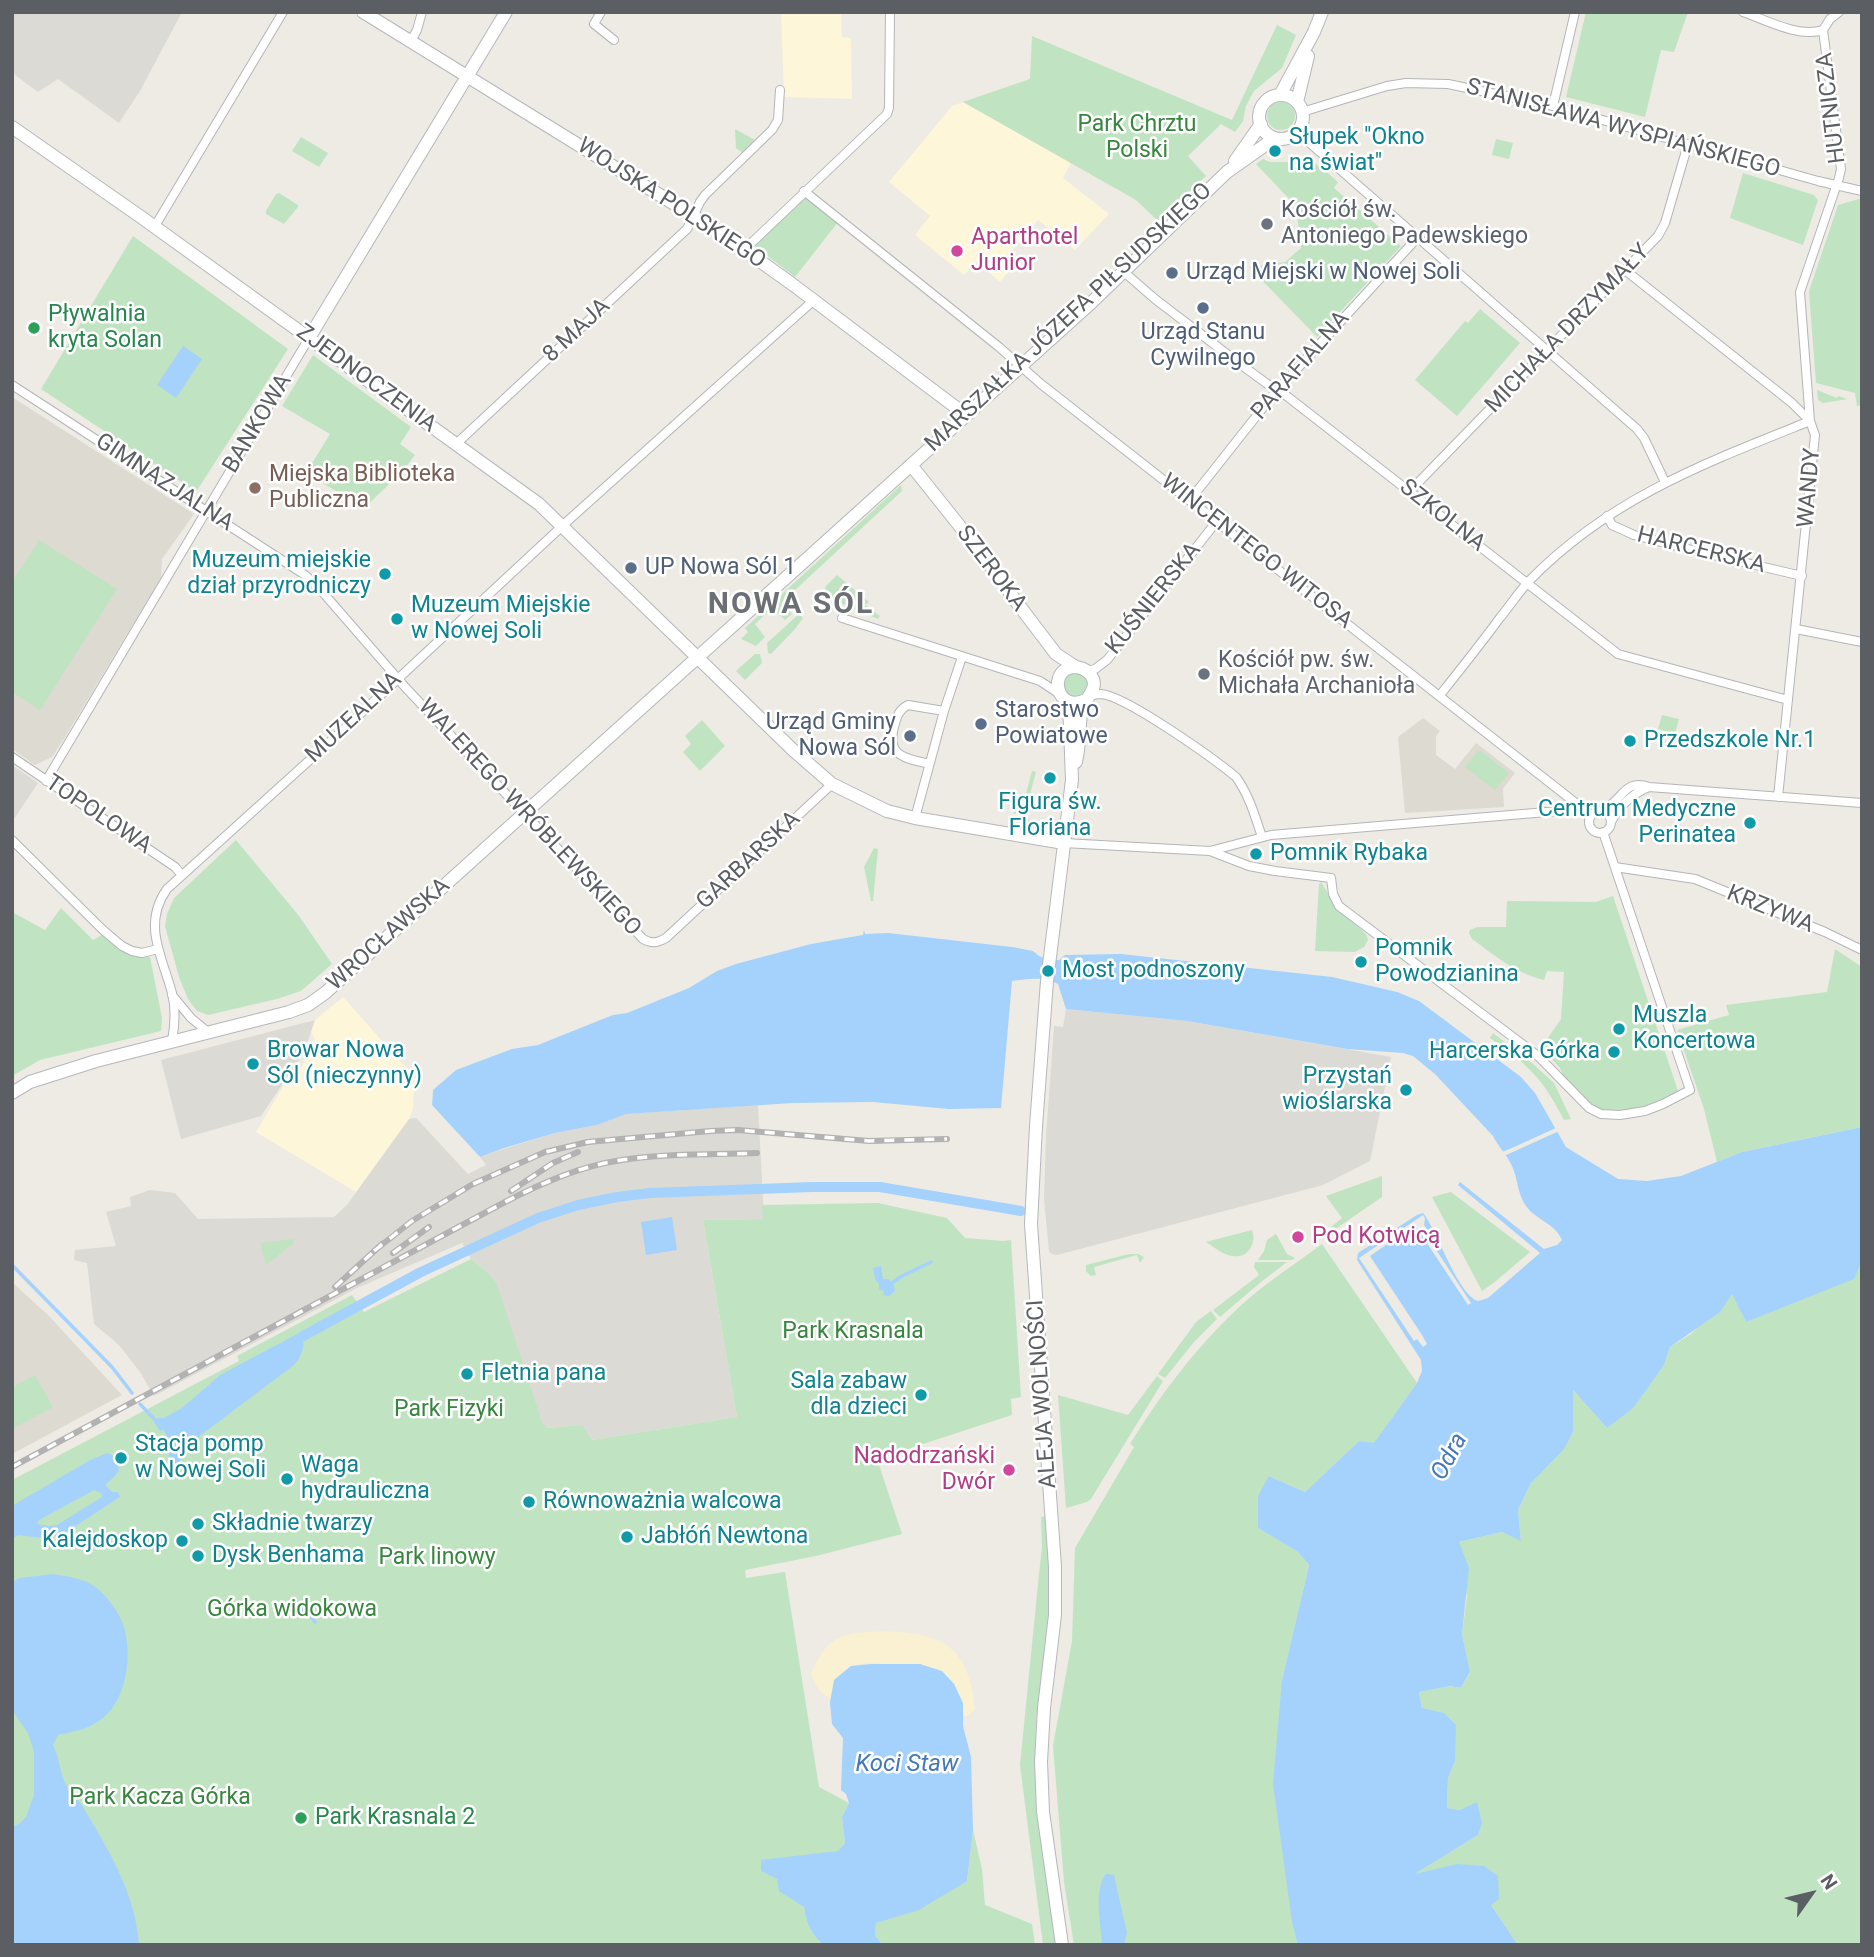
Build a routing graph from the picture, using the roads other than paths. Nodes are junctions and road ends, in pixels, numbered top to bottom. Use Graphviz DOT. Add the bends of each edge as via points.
graph roads {
  1 [pos="283,12"];
  2 [pos="363,12"];
  3 [pos="422,12"];
  4 [pos="506,12"];
  5 [pos="601,12"];
  6 [pos="890,12"];
  7 [pos="1322,12"];
  8 [pos="1575,12"];
  9 [pos="1743,12"];
  10 [pos="1839,12"];
  11 [pos="1823,30"];
  12 [pos="1314,32"];
  13 [pos="614,40"];
  14 [pos="411,41"];
  15 [pos="467,76"];
  16 [pos="780,90"];
  17 [pos="1280,95"];
  18 [pos="1553,106"];
  19 [pos="1299,107"];
  20 [pos="1261,124"];
  21 [pos="12,127"];
  22 [pos="1297,132"];
  23 [pos="1275,138"];
  24 [pos="1688,144"];
  25 [pos="1227,172"];
  26 [pos="1836,186"];
  27 [pos="804,191"];
  28 [pos="1862,191"];
  29 [pos="695,215"];
  30 [pos="155,226"];
  31 [pos="1418,237"];
  32 [pos="745,248"];
  33 [pos="1625,270"];
  34 [pos="1124,272"];
  35 [pos="814,300"];
  36 [pos="309,338"];
  37 [pos="1547,350"];
  38 [pos="1021,366"];
  39 [pos="12,385"];
  40 [pos="1277,390"];
  41 [pos="966,415"];
  42 [pos="1810,421"];
  43 [pos="456,444"];
  44 [pos="911,465"];
  45 [pos="1665,482"];
  46 [pos="1410,491"];
  47 [pos="1190,500"];
  48 [pos="207,510"];
  49 [pos="1607,516"];
  50 [pos="1217,521"];
  51 [pos="563,526"];
  52 [pos="1802,576"];
  53 [pos="1527,583"];
  54 [pos="842,618"];
  55 [pos="1796,629"];
  56 [pos="1862,642"];
  57 [pos="698,656"];
  58 [pos="962,657"];
  59 [pos="1082,669"];
  60 [pos="1061,674"];
  61 [pos="397,678"];
  62 [pos="1040,681"];
  63 [pos="1440,695"];
  64 [pos="1088,698"];
  65 [pos="1065,699"];
  66 [pos="1788,700"];
  67 [pos="944,711"];
  68 [pos="12,757"];
  69 [pos="929,764"];
  70 [pos="1072,780"];
  71 [pos="46,781"];
  72 [pos="832,784"];
  73 [pos="1649,787"];
  74 [pos="1778,797"];
  75 [pos="1862,803"];
  76 [pos="1580,806"];
  77 [pos="1600,811"];
  78 [pos="524,813"];
  79 [pos="1591,815"];
  80 [pos="915,818"];
  81 [pos="1611,822"];
  82 [pos="1603,832"];
  83 [pos="1262,837"];
  84 [pos="12,840"];
  85 [pos="1064,843"];
  86 [pos="1210,851"];
  87 [pos="1615,867"];
  88 [pos="181,875"];
  89 [pos="666,938"];
  90 [pos="158,949"];
  91 [pos="1862,950"];
  92 [pos="172,995"];
  93 [pos="208,1032"];
  94 [pos="172,1041"];
  95 [pos="12,1093"];
  96 [pos="1062,1945"];
  1 -- 30 [label="street"];
  2 -- 14 [label="street, WOJSKA POLSKIEGO"];
  3 -- 14 [label="street"];
  4 -- 15 [label="street"];
  5 -- 13 [label="street" via="594,24"];
  6 -- 27 [label="street" via="887,114"];
  7 -- 12 [label="street"];
  8 -- 18 [label="street"];
  9 -- 11 [label="street" via="1798,32"];
  10 -- 11 [label="street"];
  11 -- 26 [label="street, HUTNICZA" via="1840,169"];
  12 -- 17 [label="street"];
  12 -- 19 [label="street"];
  14 -- 15 [label="street, WOJSKA POLSKIEGO"];
  15 -- 29 [label="street, WOJSKA POLSKIEGO"];
  15 -- 36 [label="street"];
  16 -- 29 [label="street, 8 MAJA" via="779,120 772,131 705,195"];
  17 -- 19 [label="street" via="1291,97"];
  17 -- 20 [label="street" via="1264,103"];
  18 -- 19 [label="street, STANISŁAWA WYSPIAŃSKIEGO" via="1427,82 1387,86"];
  18 -- 24 [label="street, STANISŁAWA WYSPIAŃSKIEGO"];
  19 -- 22 [label="street"];
  20 -- 23 [label="street"];
  20 -- 25 [label="street, MARSZAŁKA JÓZEFA PIŁSUDSKIEGO"];
  21 -- 30 [label="street, ZJEDNOCZENIA"];
  22 -- 23 [label="street"];
  22 -- 31 [label="street"];
  23 -- 25 [label="street, MARSZAŁKA JÓZEFA PIŁSUDSKIEGO"];
  24 -- 26 [label="street, STANISŁAWA WYSPIAŃSKIEGO"];
  24 -- 33 [label="street, MICHAŁA DRZYMAŁY" via="1662,230"];
  25 -- 34 [label="street, MARSZAŁKA JÓZEFA PIŁSUDSKIEGO"];
  26 -- 28 [label="street, STANISŁAWA WYSPIAŃSKIEGO"];
  26 -- 42 [label="street, WANDY" via="1800,292"];
  27 -- 32 [label="street"];
  27 -- 38 [label="street, WINCENTEGO WITOSA"];
  29 -- 32 [label="street, WOJSKA POLSKIEGO"];
  29 -- 43 [label="street, 8 MAJA" via="687,229"];
  30 -- 36 [label="street, ZJEDNOCZENIA"];
  31 -- 37 [label="street"];
  31 -- 40 [label="street, PARAFIALNA"];
  32 -- 35 [label="street, WOJSKA POLSKIEGO"];
  33 -- 37 [label="street, MICHAŁA DRZYMAŁY"];
  33 -- 42 [label="street"];
  34 -- 38 [label="street, MARSZAŁKA JÓZEFA PIŁSUDSKIEGO"];
  34 -- 40 [label="street, SZKOLNA"];
  35 -- 41 [label="street, WOJSKA POLSKIEGO"];
  35 -- 51 [label="street, MUZEALNA"];
  36 -- 43 [label="street, ZJEDNOCZENIA"];
  36 -- 48 [label="street, BANKOWA"];
  37 -- 45 [label="street" via="1641,433"];
  37 -- 46 [label="street, MICHAŁA DRZYMAŁY"];
  38 -- 41 [label="street, MARSZAŁKA JÓZEFA PIŁSUDSKIEGO"];
  38 -- 47 [label="street, WINCENTEGO WITOSA"];
  39 -- 48 [label="street, GIMNAZJALNA"];
  40 -- 46 [label="street, SZKOLNA"];
  40 -- 47 [label="street, PARAFIALNA"];
  41 -- 44 [label="street, MARSZAŁKA JÓZEFA PIŁSUDSKIEGO"];
  42 -- 45 [label="street"];
  42 -- 52 [label="street, WANDY" via="1815,435"];
  43 -- 51 [label="street, ZJEDNOCZENIA"];
  44 -- 57 [label="street, MARSZAŁKA JÓZEFA PIŁSUDSKIEGO"];
  44 -- 59 [label="street, SZEROKA" via="1056,653"];
  45 -- 49 [label="street"];
  46 -- 53 [label="street, SZKOLNA"];
  47 -- 50 [label="street, WINCENTEGO WITOSA"];
  48 -- 61 [label="street, GIMNAZJALNA" via="305,575"];
  48 -- 71 [label="street, BANKOWA"];
  49 -- 52 [label="street, HARCERSKA" via="1612,525 1634,535"];
  49 -- 53 [label="street"];
  50 -- 59 [label="street, KUŚNIERSKA" via="1107,660 1095,669"];
  50 -- 63 [label="street, WINCENTEGO WITOSA"];
  51 -- 57 [label="street, ZJEDNOCZENIA"];
  51 -- 61 [label="street, MUZEALNA"];
  52 -- 55 [label="street, WANDY"];
  53 -- 63 [label="street"];
  53 -- 66 [label="street, SZKOLNA" via="1618,654"];
  54 -- 58 [label="street"];
  55 -- 56 [label="street"];
  55 -- 66 [label="street, WANDY"];
  57 -- 72 [label="street, ZJEDNOCZENIA"];
  57 -- 78 [label="street, WROCŁAWSKA"];
  58 -- 62 [label="street"];
  58 -- 67 [label="street"];
  59 -- 60 [label="street"];
  59 -- 64 [label="street" via="1093,680"];
  60 -- 62 [label="street"];
  60 -- 65 [label="street" via="1057,684"];
  61 -- 78 [label="street, WALEREGO WRÓBLEWSKIEGO"];
  61 -- 88 [label="street, MUZEALNA"];
  62 -- 65 [label="street"];
  63 -- 76 [label="street, WINCENTEGO WITOSA"];
  64 -- 65 [label="street" via="1075,703"];
  64 -- 70 [label="street" via="1082,710"];
  64 -- 83 [label="street" via="1100,694 1123,702 1236,777"];
  65 -- 70 [label="street"];
  66 -- 74 [label="street, WANDY"];
  67 -- 69 [label="street"];
  67 -- 69 [label="street" via="908,705 898,712 892,746 899,755"];
  68 -- 71 [label="street, TOPOLOWA"];
  69 -- 80 [label="street"];
  70 -- 85 [label="street, ALEJA WOLNOŚCI"];
  71 -- 88 [label="street, TOPOLOWA"];
  72 -- 80 [label="street, ZJEDNOCZENIA" via="887,811"];
  72 -- 89 [label="street, GARBARSKA"];
  73 -- 74 [label="street"];
  73 -- 77 [label="street" via="1631,786"];
  73 -- 81 [label="street" via="1631,796"];
  74 -- 75 [label="street"];
  76 -- 79 [label="street, WINCENTEGO WITOSA"];
  76 -- 83 [label="street"];
  77 -- 79 [label="street"];
  77 -- 81 [label="street" via="1607,813"];
  78 -- 89 [label="street, WALEREGO WRÓBLEWSKIEGO" via="643,939 650,943"];
  78 -- 93 [label="street, WROCŁAWSKA" via="308,1005"];
  79 -- 82 [label="street" via="1591,828"];
  80 -- 85 [label="street, ZJEDNOCZENIA"];
  81 -- 82 [label="street"];
  82 -- 87 [label="street"];
  83 -- 86 [label="street"];
  84 -- 90 [label="street" via="122,946 142,953"];
  85 -- 86 [label="street"];
  85 -- 96 [label="street, ALEJA WOLNOŚCI" via="1046,981 1031,1224 1056,1594 1042,1736 1042,1787"];
  86 -- 87 [label="street" via="1249,866 1331,878 1339,906 1538,1056 1589,1108 1620,1115 1645,1111 1690,1090"];
  87 -- 91 [label="street, KRZYWA" via="1695,879"];
  88 -- 90 [label="street, MUZEALNA" via="161,897 154,916"];
  90 -- 92 [label="street, MUZEALNA"];
  92 -- 93 [label="street"];
  92 -- 94 [label="street, MUZEALNA"];
  93 -- 94 [label="street, WROCŁAWSKA"];
  94 -- 95 [label="street, WROCŁAWSKA" via="30,1082"];
}
